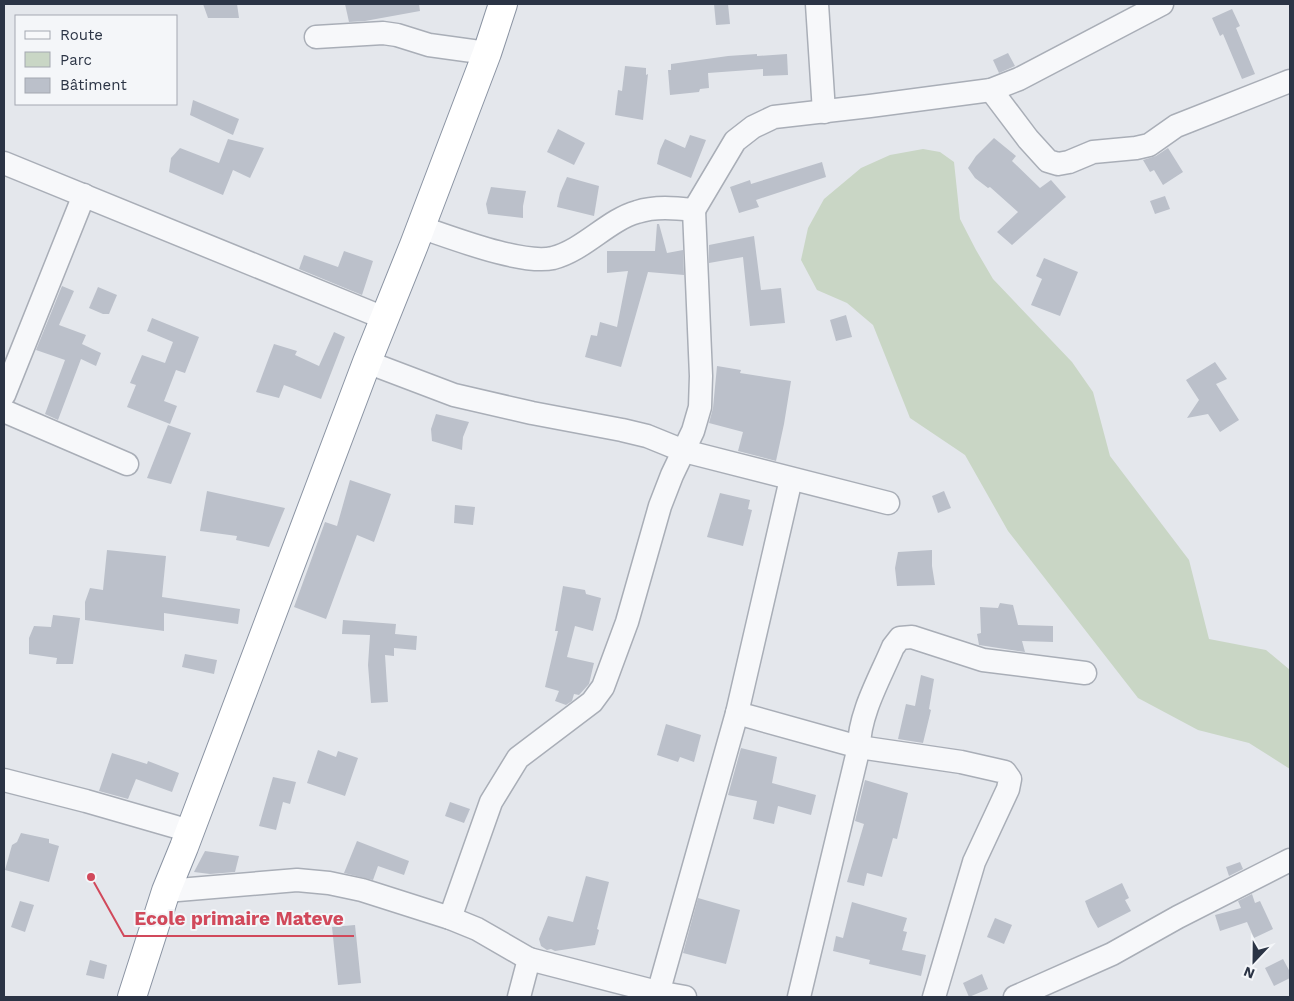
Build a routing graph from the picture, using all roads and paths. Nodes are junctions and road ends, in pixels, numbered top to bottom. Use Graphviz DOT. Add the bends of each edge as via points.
graph roads {
  1 [pos="503,4"];
  2 [pos="816,4"];
  3 [pos="1162,4"];
  4 [pos="316,37"];
  5 [pos="487,53"];
  6 [pos="1290,81"];
  7 [pos="991,90"];
  8 [pos="824,112"];
  9 [pos="4,163"];
  10 [pos="84,195"];
  11 [pos="694,210"];
  12 [pos="420,228"];
  13 [pos="384,318"];
  14 [pos="367,362"];
  15 [pos="4,395"];
  16 [pos="4,411"];
  17 [pos="684,451"];
  18 [pos="127,464"];
  19 [pos="791,479"];
  20 [pos="888,503"];
  21 [pos="1085,673"];
  22 [pos="737,713"];
  23 [pos="859,747"];
  24 [pos="4,780"];
  25 [pos="190,831"];
  26 [pos="1290,860"];
  27 [pos="166,891"];
  28 [pos="450,918"];
  29 [pos="529,959"];
  30 [pos="657,995"];
  31 [pos="132,997"];
  32 [pos="519,997"];
  33 [pos="685,997"];
  34 [pos="800,997"];
  35 [pos="934,997"];
  36 [pos="1015,997"];
  1 -- 5 [label="highway"];
  2 -- 8 [label="street"];
  3 -- 7 [label="street" via="1019,79"];
  4 -- 5 [label="street" via="383,33 429,46"];
  5 -- 12 [label="highway"];
  6 -- 7 [label="street" via="1176,126 1149,145 1093,152 1058,164 1048,162"];
  7 -- 8 [label="street"];
  8 -- 11 [label="street" via="774,117 753,127 735,141"];
  9 -- 10 [label="street"];
  10 -- 13 [label="street"];
  10 -- 15 [label="street"];
  11 -- 12 [label="street" via="656,208 636,212 585,243 552,258 498,252"];
  11 -- 17 [label="street" via="700,408"];
  12 -- 13 [label="highway"];
  13 -- 14 [label="highway"];
  14 -- 17 [label="street" via="454,395 647,436"];
  14 -- 25 [label="highway"];
  16 -- 18 [label="street"];
  17 -- 19 [label="street"];
  17 -- 28 [label="street" via="660,506 627,622 603,687 592,702 518,758 492,802"];
  19 -- 20 [label="street"];
  19 -- 22 [label="street"];
  21 -- 23 [label="street" via="983,660 912,637 900,638 893,647 862,720"];
  22 -- 23 [label="street"];
  22 -- 30 [label="street"];
  23 -- 34 [label="street"];
  23 -- 35 [label="street" via="961,762 1005,772 1010,779 974,862"];
  24 -- 25 [label="street"];
  25 -- 27 [label="highway"];
  26 -- 36 [label="street" via="1112,954"];
  27 -- 28 [label="street" via="297,880 329,882"];
  27 -- 31 [label="highway"];
  28 -- 29 [label="street" via="477,929"];
  29 -- 30 [label="street"];
  29 -- 32 [label="street"];
  30 -- 33 [label="street"];
}
